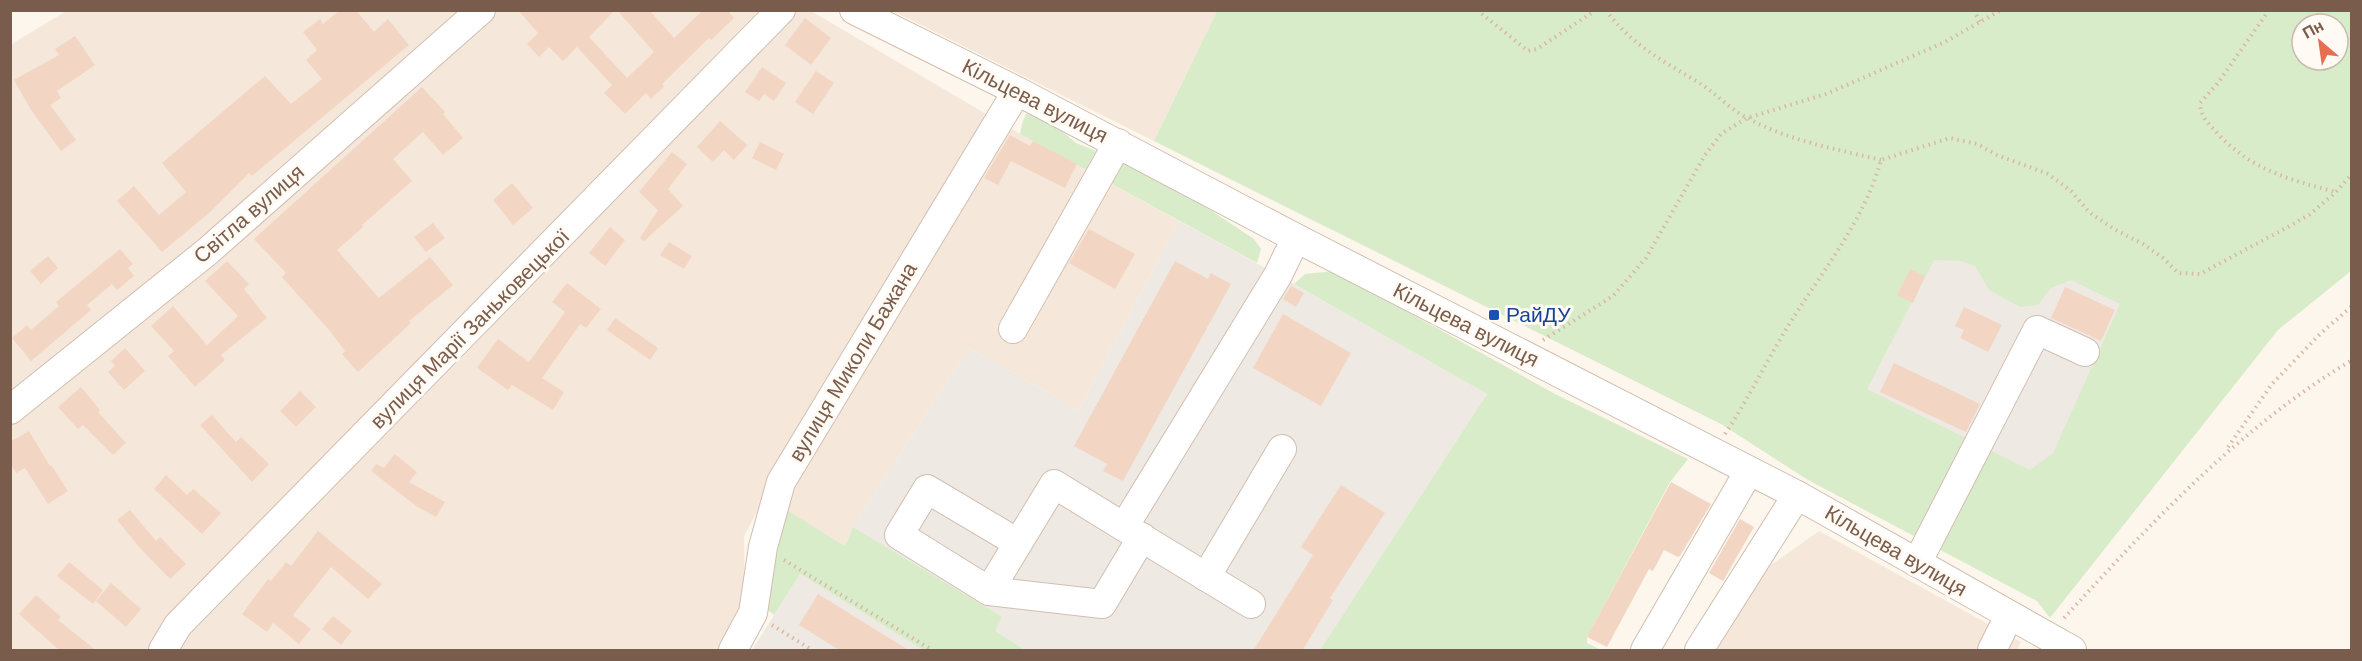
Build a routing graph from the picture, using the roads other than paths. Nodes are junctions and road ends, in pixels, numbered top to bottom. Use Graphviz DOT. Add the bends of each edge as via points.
graph roads {
  1 [pos="481,10"];
  2 [pos="781,10"];
  3 [pos="854,10"];
  4 [pos="1017,91"];
  5 [pos="1118,143"];
  6 [pos="1296,237"];
  7 [pos="1013,329"];
  8 [pos="2085,352"];
  9 [pos="10,410"];
  10 [pos="1282,448"];
  11 [pos="1749,471"];
  12 [pos="1797,495"];
  13 [pos="1133,532"];
  14 [pos="1018,543"];
  15 [pos="1917,563"];
  16 [pos="1206,577"];
  17 [pos="989,591"];
  18 [pos="1251,604"];
  19 [pos="2009,616"];
  20 [pos="163,651"];
  21 [pos="733,651"];
  22 [pos="1645,651"];
  23 [pos="1699,651"];
  24 [pos="1992,651"];
  25 [pos="2072,651"];
  1 -- 9 [label="street, Світла вулиця" via="208,250"];
  2 -- 20 [label="street, вулиця Марії Заньковецької" via="186,617"];
  3 -- 4 [label="street, Кільцева вулиця"];
  4 -- 5 [label="street, Кільцева вулиця"];
  4 -- 21 [label="street, вулиця Миколи Бажана" via="781,482 763,547 753,613"];
  5 -- 6 [label="street, Кільцева вулиця"];
  5 -- 7 [label="street"];
  6 -- 11 [label="street, Кільцева вулиця"];
  6 -- 13 [label="street"];
  8 -- 15 [label="street" via="2037,330"];
  10 -- 16 [label="street"];
  11 -- 12 [label="street, Кільцева вулиця"];
  11 -- 22 [label="street"];
  12 -- 15 [label="street, Кільцева вулиця"];
  12 -- 23 [label="street"];
  13 -- 14 [label="street" via="1054,484"];
  13 -- 16 [label="street"];
  13 -- 17 [label="street" via="1102,604"];
  14 -- 17 [label="street"];
  14 -- 17 [label="street" via="927,489 899,535"];
  15 -- 19 [label="street, Кільцева вулиця"];
  16 -- 18 [label="street"];
  19 -- 24 [label="street"];
  19 -- 25 [label="street, Кільцева вулиця"];
}
